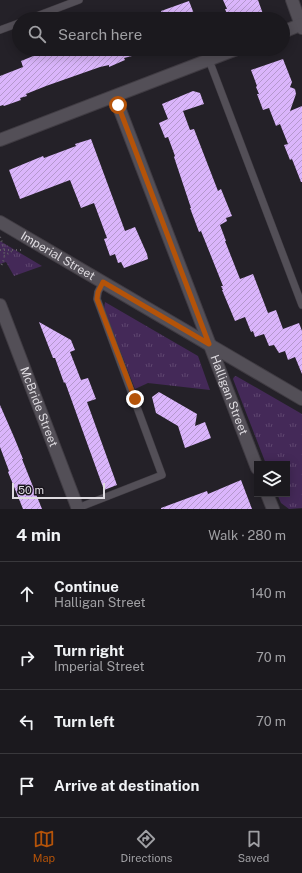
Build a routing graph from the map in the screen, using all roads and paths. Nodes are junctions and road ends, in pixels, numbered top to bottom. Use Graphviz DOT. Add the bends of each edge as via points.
graph roads {
  1 [pos="79,0"];
  2 [pos="292,0"];
  3 [pos="47,12"];
  4 [pos="12,26"];
  5 [pos="302,26"];
  6 [pos="0,30"];
  7 [pos="290,30"];
  8 [pos="219,56"];
  9 [pos="209,60"];
  10 [pos="115,97"];
  11 [pos="0,140"];
  12 [pos="0,222"];
  13 [pos="0,237"];
  14 [pos="0,250"];
  15 [pos="24,250"];
  16 [pos="4,251"];
  17 [pos="12,251"];
  18 [pos="4,256"];
  19 [pos="0,267"];
  20 [pos="103,282"];
  21 [pos="302,304"];
  22 [pos="0,305"];
  23 [pos="209,344"];
  24 [pos="302,399"];
  25 [pos="254,461"];
  26 [pos="268,497"];
  27 [pos="77,509"];
  28 [pos="272,509"];
  1 -- 3 [label="lane"];
  2 -- 5 [label="street"];
  4 -- 6 [label="lane"];
  5 -- 7 [label="street"];
  8 -- 9 [label="street"];
  9 -- 10 [label="street"];
  9 -- 21 [label="lane"];
  10 -- 11 [label="street"];
  10 -- 23 [label="street, Halligan Street"];
  12 -- 20 [label="street, Imperial Street"];
  13 -- 16 [label="path"];
  14 -- 16 [label="path"];
  15 -- 17 [label="path"];
  16 -- 17 [label="path"];
  16 -- 18 [label="path"];
  17 -- 18 [label="path"];
  18 -- 19 [label="path"];
  20 -- 23 [label="street, Imperial Street"];
  20 -- 27 [label="lane" via="97,299 162,474"];
  22 -- 27 [label="street, McBride Street"];
  23 -- 24 [label="street, Imperial Street"];
  23 -- 25 [label="street, Halligan Street"];
  26 -- 28 [label="street"];
}
